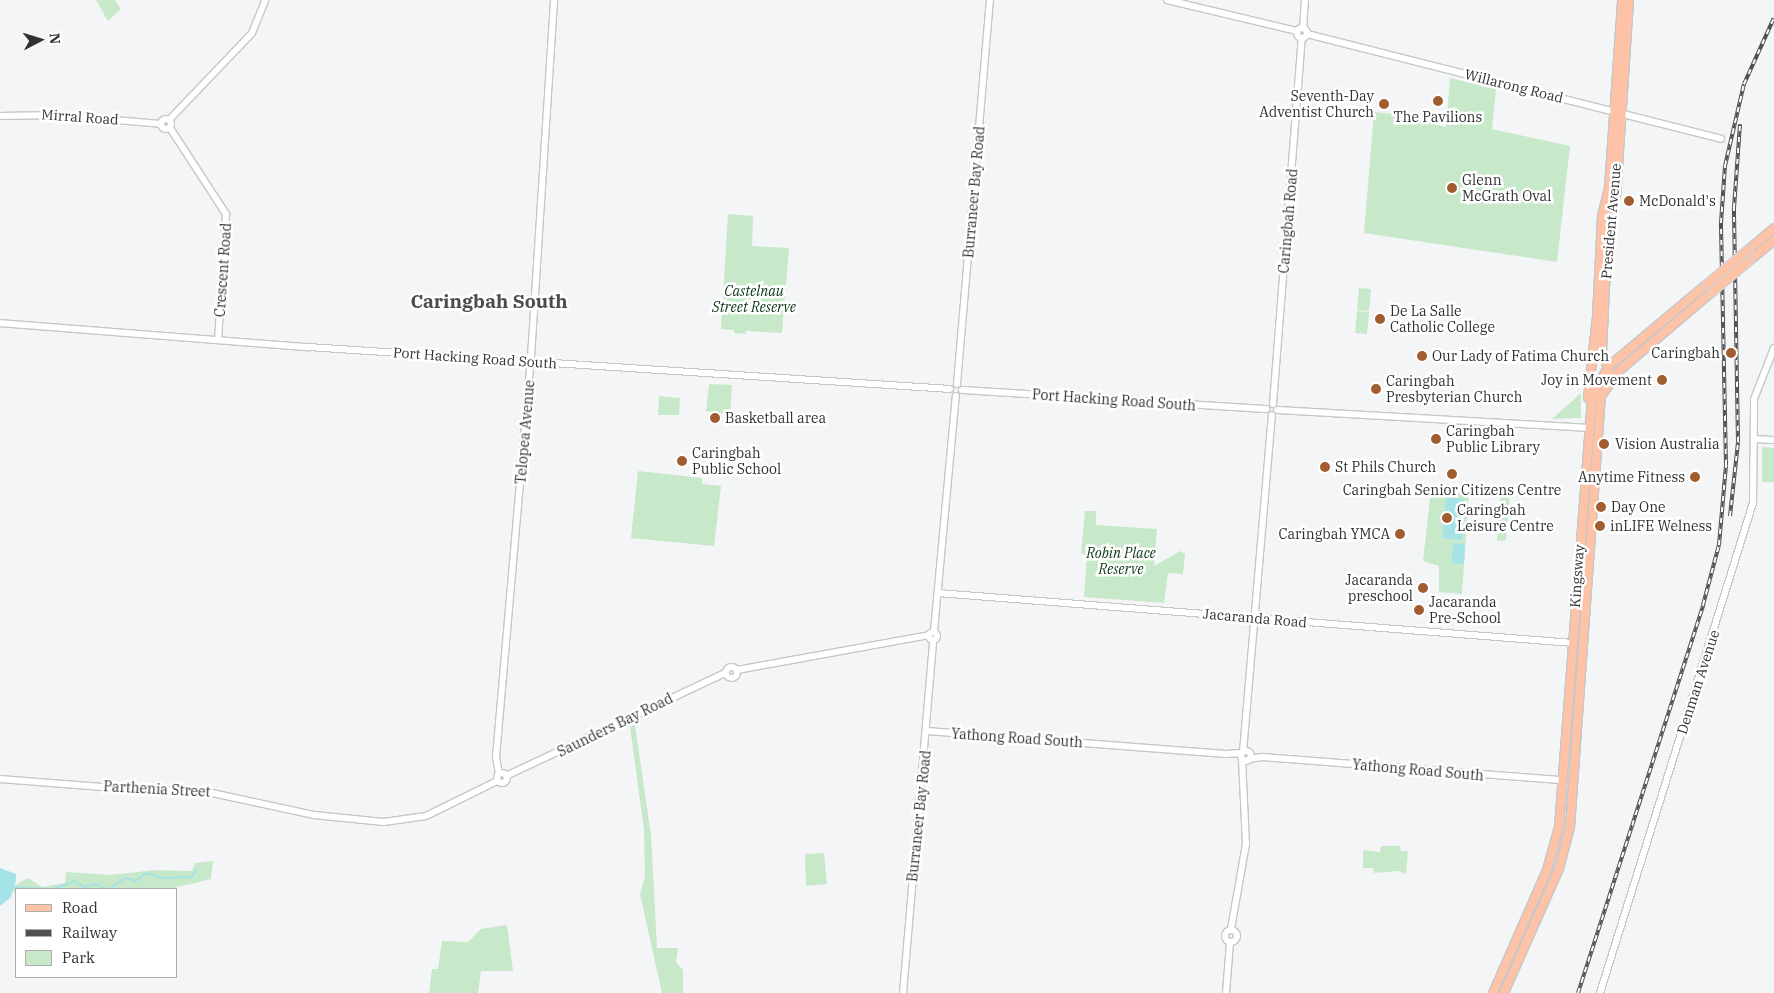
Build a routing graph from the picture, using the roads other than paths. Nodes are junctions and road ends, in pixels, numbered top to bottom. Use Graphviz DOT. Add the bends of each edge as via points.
graph roads {
  1 [pos="265,0"];
  2 [pos="554,0"];
  3 [pos="990,0"];
  4 [pos="1167,0"];
  5 [pos="1305,0"];
  6 [pos="1622,0"];
  7 [pos="1629,0"];
  8 [pos="1300,30"];
  9 [pos="1623,30"];
  10 [pos="1305,36"];
  11 [pos="1616,112"];
  12 [pos="0,116"];
  13 [pos="168,120"];
  14 [pos="160,124"];
  15 [pos="170,128"];
  16 [pos="1721,139"];
  17 [pos="1616,180"];
  18 [pos="1604,207"];
  19 [pos="1774,228"];
  20 [pos="1774,240"];
  21 [pos="0,323"];
  22 [pos="1600,323"];
  23 [pos="1660,323"];
  24 [pos="1666,331"];
  25 [pos="218,340"];
  26 [pos="1774,348"];
  27 [pos="1593,354"];
  28 [pos="531,362"];
  29 [pos="1606,370"];
  30 [pos="1610,380"];
  31 [pos="957,384"];
  32 [pos="950,389"];
  33 [pos="962,390"];
  34 [pos="956,396"];
  35 [pos="1275,407"];
  36 [pos="1266,409"];
  37 [pos="1272,416"];
  38 [pos="1587,426"];
  39 [pos="1597,428"];
  40 [pos="1754,439"];
  41 [pos="1774,440"];
  42 [pos="938,593"];
  43 [pos="1256,618"];
  44 [pos="932,635"];
  45 [pos="1573,643"];
  46 [pos="1583,643"];
  47 [pos="927,731"];
  48 [pos="1246,756"];
  49 [pos="501,777"];
  50 [pos="0,779"];
  51 [pos="1563,780"];
  52 [pos="1574,782"];
  53 [pos="401,821"];
  54 [pos="1507,961"];
  55 [pos="1517,964"];
  56 [pos="903,993"];
  57 [pos="1226,993"];
  58 [pos="1493,993"];
  59 [pos="1504,993"];
  60 [pos="1600,993"];
  1 -- 13 [label="street" via="252,33"];
  2 -- 28 [label="street, Telopea Avenue"];
  3 -- 31 [label="street, Burraneer Bay Road"];
  4 -- 8 [label="street"];
  5 -- 8 [label="street"];
  6 -- 9 [label="main road, President Avenue"];
  7 -- 9 [label="main road, President Avenue"];
  8 -- 10 [label="street"];
  9 -- 11 [label="main road, President Avenue"];
  10 -- 11 [label="street, Willarong Road"];
  10 -- 35 [label="street, Caringbah Road"];
  11 -- 16 [label="street, Willarong Road"];
  11 -- 17 [label="main road, President Avenue"];
  11 -- 18 [label="main road, President Avenue"];
  12 -- 14 [label="street, Mirral Road" via="57,115"];
  13 -- 14 [label="street"];
  13 -- 15 [label="street, Crescent Road"];
  14 -- 15 [label="street" via="164,129"];
  15 -- 25 [label="street, Crescent Road" via="226,214"];
  17 -- 18 [label="main road"];
  17 -- 22 [label="main road, President Avenue"];
  18 -- 22 [label="main road, President Avenue"];
  19 -- 23 [label="main road, Kingsway, bridge"];
  20 -- 24 [label="main road, Kingsway, bridge"];
  21 -- 25 [label="street, Port Hacking Road South"];
  22 -- 27 [label="main road, President Avenue"];
  22 -- 29 [label="main road, President Avenue"];
  23 -- 24 [label="main road"];
  23 -- 29 [label="main road, Kingsway"];
  24 -- 30 [label="main road, Kingsway"];
  25 -- 28 [label="street, Port Hacking Road South"];
  26 -- 40 [label="street, Denman Avenue" via="1754,399"];
  27 -- 29 [label="main road"];
  27 -- 38 [label="main road, President Avenue"];
  28 -- 32 [label="street, Port Hacking Road South"];
  28 -- 49 [label="street, Telopea Avenue" via="496,757"];
  29 -- 30 [label="main road"];
  29 -- 38 [label="main road, Kingsway" via="1592,396"];
  30 -- 39 [label="main road, Kingsway" via="1600,400"];
  31 -- 32 [label="street"];
  31 -- 33 [label="street"];
  32 -- 34 [label="street"];
  33 -- 34 [label="street"];
  33 -- 36 [label="street, Port Hacking Road South"];
  34 -- 42 [label="street, Burraneer Bay Road"];
  35 -- 36 [label="street"];
  35 -- 37 [label="street"];
  35 -- 38 [label="street"];
  36 -- 37 [label="street"];
  37 -- 43 [label="street"];
  38 -- 39 [label="main road"];
  38 -- 45 [label="main road, Kingsway"];
  39 -- 46 [label="main road, Kingsway"];
  40 -- 41 [label="street"];
  40 -- 60 [label="street, Denman Avenue" via="1753,503"];
  42 -- 43 [label="street, Jacaranda Road"];
  42 -- 44 [label="street, Burraneer Bay Road"];
  43 -- 45 [label="street, Jacaranda Road"];
  43 -- 48 [label="street"];
  44 -- 47 [label="street, Burraneer Bay Road"];
  44 -- 49 [label="street, Saunders Bay Road" via="737,670 734,676 725,673"];
  45 -- 46 [label="main road"];
  45 -- 51 [label="main road, Kingsway"];
  46 -- 52 [label="main road, Kingsway"];
  47 -- 48 [label="street, Yathong Road South"];
  47 -- 56 [label="street, Burraneer Bay Road"];
  48 -- 51 [label="street, Yathong Road South"];
  48 -- 57 [label="street" via="1246,844 1231,929 1237,936 1230,942"];
  49 -- 53 [label="street, Saunders Bay Road" via="442,809"];
  50 -- 53 [label="street, Parthenia Street" via="203,791 314,814"];
  51 -- 52 [label="main road, Yathong Road South"];
  51 -- 54 [label="main road, Kingsway" via="1559,827 1551,860"];
  52 -- 55 [label="main road, Kingsway" via="1570,827 1562,859"];
  54 -- 55 [label="main road"];
  54 -- 58 [label="main road, Kingsway"];
  55 -- 59 [label="main road, Kingsway"];
}
